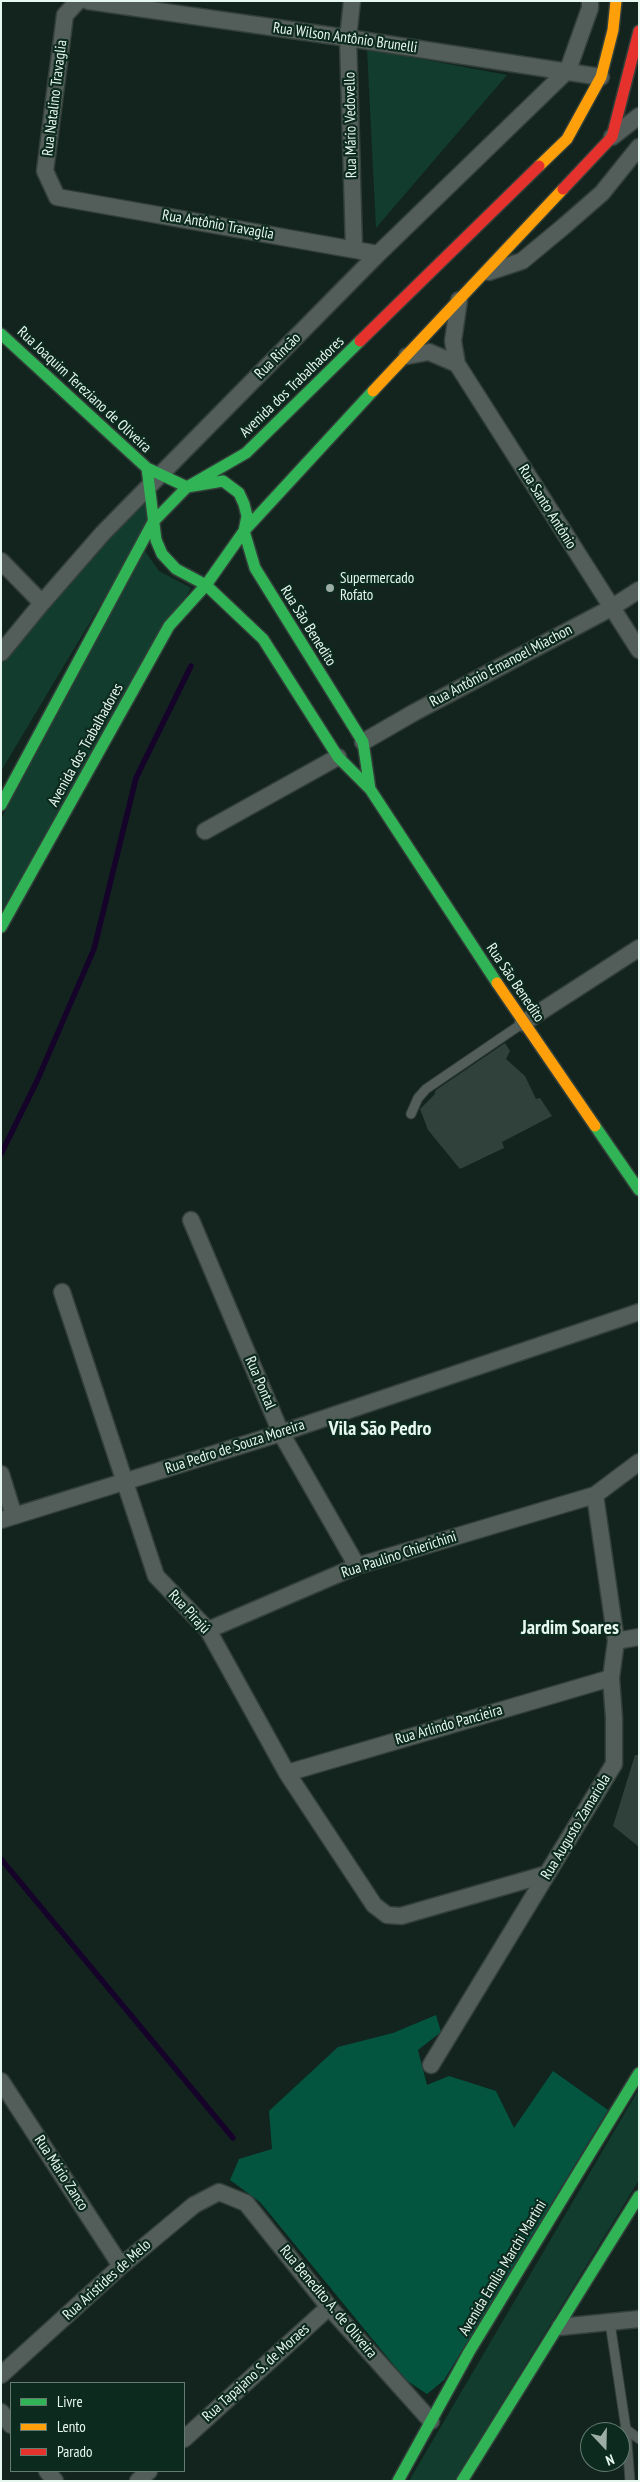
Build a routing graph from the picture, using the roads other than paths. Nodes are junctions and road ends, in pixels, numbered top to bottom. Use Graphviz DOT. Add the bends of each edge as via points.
graph roads {
  1 [pos="78,1"];
  2 [pos="88,1"];
  3 [pos="352,1"];
  4 [pos="590,1"];
  5 [pos="616,1"];
  6 [pos="639,31"];
  7 [pos="348,38"];
  8 [pos="568,70"];
  9 [pos="601,77"];
  10 [pos="639,116"];
  11 [pos="612,138"];
  12 [pos="639,147"];
  13 [pos="57,198"];
  14 [pos="354,248"];
  15 [pos="378,254"];
  16 [pos="482,274"];
  17 [pos="459,299"];
  18 [pos="1,334"];
  19 [pos="407,356"];
  20 [pos="457,364"];
  21 [pos="152,476"];
  22 [pos="187,487"];
  23 [pos="153,522"];
  24 [pos="244,531"];
  25 [pos="1,561"];
  26 [pos="206,585"];
  27 [pos="639,590"];
  28 [pos="42,603"];
  29 [pos="611,608"];
  30 [pos="639,650"];
  31 [pos="1,654"];
  32 [pos="349,747"];
  33 [pos="370,789"];
  34 [pos="1,805"];
  35 [pos="205,831"];
  36 [pos="1,927"];
  37 [pos="639,948"];
  38 [pos="523,1023"];
  39 [pos="411,1114"];
  40 [pos="639,1190"];
  41 [pos="191,1220"];
  42 [pos="62,1292"];
  43 [pos="639,1312"];
  44 [pos="281,1433"];
  45 [pos="639,1462"];
  46 [pos="1,1474"];
  47 [pos="126,1481"];
  48 [pos="595,1495"];
  49 [pos="8,1518"];
  50 [pos="357,1566"];
  51 [pos="208,1630"];
  52 [pos="639,1637"];
  53 [pos="616,1640"];
  54 [pos="611,1678"];
  55 [pos="287,1773"];
  56 [pos="547,1874"];
  57 [pos="431,2065"];
  58 [pos="639,2073"];
  59 [pos="1,2081"];
  60 [pos="219,2192"];
  61 [pos="639,2196"];
  62 [pos="122,2266"];
  63 [pos="329,2307"];
  64 [pos="639,2319"];
  65 [pos="610,2323"];
  66 [pos="560,2327"];
  67 [pos="1,2376"];
  68 [pos="1,2412"];
  69 [pos="430,2421"];
  70 [pos="625,2422"];
  71 [pos="10,2424"];
  72 [pos="185,2438"];
  73 [pos="148,2472"];
  74 [pos="138,2481"];
  75 [pos="398,2481"];
  76 [pos="462,2481"];
  1 -- 13 [label="street, Rua Natalino Travaglia" via="65,15 46,171"];
  2 -- 7 [label="street, Rua Wilson Antônio Brunelli"];
  3 -- 7 [label="street, Rua Mário Vedovello"];
  4 -- 8 [label="street"];
  5 -- 9 [label="main road, Avenida dos Trabalhadores" via="613,30"];
  6 -- 11 [label="main road"];
  7 -- 8 [label="street, Rua Wilson Antônio Brunelli"];
  7 -- 14 [label="street, Rua Mário Vedovello"];
  8 -- 9 [label="street, Rua Wilson Antônio Brunelli"];
  8 -- 15 [label="street, Rua Rincão"];
  9 -- 22 [label="main road, Avenida dos Trabalhadores" via="567,139 246,452"];
  10 -- 11 [label="street"];
  11 -- 16 [label="main road"];
  12 -- 16 [label="street" via="602,193 522,261"];
  13 -- 14 [label="street, Rua Antônio Travaglia"];
  14 -- 15 [label="street, Rua Antônio Travaglia"];
  15 -- 21 [label="street, Rua Rincão"];
  16 -- 17 [label="main road"];
  17 -- 19 [label="main road"];
  17 -- 20 [label="street, Rua Santo Antônio" via="454,341"];
  18 -- 21 [label="main road, Rua Joaquim Tereziano de Oliveira"];
  19 -- 20 [label="street" via="429,352"];
  19 -- 24 [label="main road"];
  20 -- 29 [label="street, Rua Santo Antônio"];
  21 -- 22 [label="main road, Rua Joaquim Tereziano de Oliveira"];
  21 -- 23 [label="main road"];
  21 -- 28 [label="street, Rua Rincão"];
  22 -- 23 [label="main road, Avenida dos Trabalhadores"];
  22 -- 24 [label="main road" via="223,481 239,493 247,516"];
  23 -- 26 [label="main road" via="162,554 176,569"];
  23 -- 34 [label="main road, Avenida dos Trabalhadores"];
  24 -- 26 [label="main road"];
  24 -- 32 [label="main road, Rua São Benedito" via="255,568"];
  25 -- 28 [label="street"];
  26 -- 32 [label="main road, Rua São Benedito" via="263,639 327,739"];
  26 -- 36 [label="main road, Avenida dos Trabalhadores" via="170,626"];
  27 -- 29 [label="street, Rua Antônio Emanoel Miachon"];
  28 -- 31 [label="street, Rua Rincão"];
  29 -- 30 [label="street, Rua Santo Antônio"];
  29 -- 32 [label="street, Rua Antônio Emanoel Miachon"];
  32 -- 33 [label="main road, Rua São Benedito"];
  32 -- 33 [label="main road, Rua São Benedito"];
  32 -- 35 [label="street, Rua Antônio Emanoel Miachon"];
  33 -- 38 [label="main road, Rua São Benedito"];
  37 -- 38 [label="street"];
  38 -- 39 [label="lane" via="426,1089"];
  38 -- 40 [label="main road, Rua São Benedito"];
  41 -- 44 [label="street, Rua Pontal"];
  42 -- 47 [label="street, Rua Pirajú"];
  43 -- 44 [label="street, Rua Pedro de Souza Moreira"];
  44 -- 47 [label="street, Rua Pedro de Souza Moreira"];
  44 -- 50 [label="street, Rua Pontal"];
  45 -- 48 [label="street"];
  46 -- 49 [label="street"];
  47 -- 49 [label="street, Rua Pedro de Souza Moreira"];
  47 -- 51 [label="street, Rua Pirajú" via="156,1576"];
  48 -- 50 [label="street, Rua Paulino Chierichini"];
  48 -- 53 [label="street, Rua Augusto Zamariola"];
  50 -- 51 [label="street, Rua Paulino Chierichini"];
  51 -- 55 [label="street, Rua Pirajú"];
  52 -- 53 [label="street"];
  53 -- 54 [label="street, Rua Augusto Zamariola"];
  54 -- 55 [label="street, Rua Arlindo Pancieira"];
  54 -- 56 [label="street, Rua Augusto Zamariola" via="614,1764"];
  55 -- 56 [label="street, Rua Pirajú" via="374,1906 387,1914 401,1916"];
  56 -- 57 [label="street, Rua Augusto Zamariola"];
  58 -- 69 [label="main road, Avenida Emília Marchi Martini"];
  59 -- 62 [label="street, Rua Mário Zanco"];
  60 -- 62 [label="street, Rua Aristides de Melo" via="194,2205"];
  60 -- 63 [label="street, Rua Benedito A. de Oliveira" via="246,2203"];
  61 -- 66 [label="main road"];
  62 -- 67 [label="street, Rua Aristides de Melo"];
  63 -- 69 [label="street, Rua Benedito A. de Oliveira"];
  63 -- 72 [label="street, Rua Tapajano S. de Moraes"];
  64 -- 65 [label="street"];
  65 -- 66 [label="street"];
  65 -- 70 [label="lane"];
  66 -- 76 [label="main road" via="520,2385"];
  68 -- 71 [label="street"];
  69 -- 75 [label="main road, Avenida Emília Marchi Martini"];
  73 -- 74 [label="street"];
}
